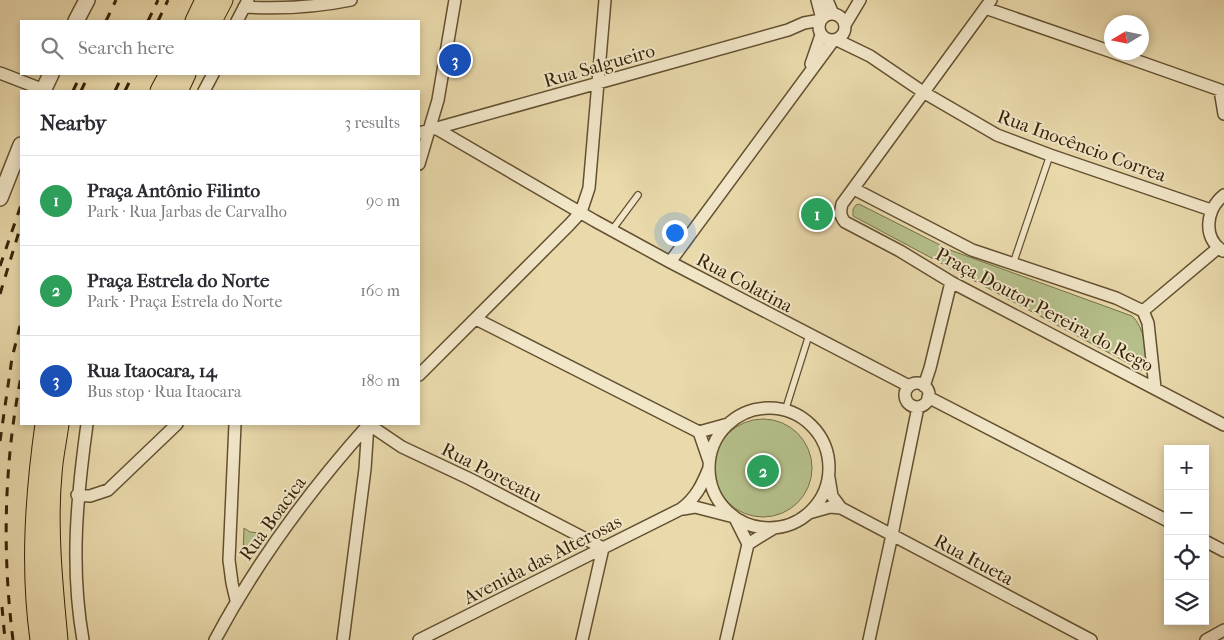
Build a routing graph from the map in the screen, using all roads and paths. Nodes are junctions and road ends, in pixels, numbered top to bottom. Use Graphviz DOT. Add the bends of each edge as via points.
graph roads {
  1 [pos="87,0"];
  2 [pos="205,0"];
  3 [pos="223,0"];
  4 [pos="351,0"];
  5 [pos="455,0"];
  6 [pos="605,0"];
  7 [pos="817,0"];
  8 [pos="827,0"];
  9 [pos="860,1"];
  10 [pos="246,4"];
  11 [pos="988,4"];
  12 [pos="835,15"];
  13 [pos="77,20"];
  14 [pos="195,20"];
  15 [pos="213,20"];
  16 [pos="238,20"];
  17 [pos="821,25"];
  18 [pos="845,28"];
  19 [pos="835,40"];
  20 [pos="1104,49"];
  21 [pos="870,56"];
  22 [pos="1136,60"];
  23 [pos="0,73"];
  24 [pos="50,75"];
  25 [pos="168,75"];
  26 [pos="186,75"];
  27 [pos="212,75"];
  28 [pos="807,76"];
  29 [pos="598,83"];
  30 [pos="1222,88"];
  31 [pos="43,90"];
  32 [pos="161,90"];
  33 [pos="178,90"];
  34 [pos="205,90"];
  35 [pos="923,92"];
  36 [pos="1224,114"];
  37 [pos="429,131"];
  38 [pos="20,148"];
  39 [pos="1050,155"];
  40 [pos="420,161"];
  41 [pos="854,189"];
  42 [pos="638,195"];
  43 [pos="1224,195"];
  44 [pos="0,198"];
  45 [pos="1211,210"];
  46 [pos="581,212"];
  47 [pos="840,212"];
  48 [pos="828,217"];
  49 [pos="612,230"];
  50 [pos="1221,250"];
  51 [pos="670,262"];
  52 [pos="1013,264"];
  53 [pos="951,282"];
  54 [pos="1143,311"];
  55 [pos="476,319"];
  56 [pos="809,335"];
  57 [pos="420,374"];
  58 [pos="909,386"];
  59 [pos="924,386"];
  60 [pos="1156,388"];
  61 [pos="928,397"];
  62 [pos="918,407"];
  63 [pos="785,411"];
  64 [pos="729,423"];
  65 [pos="45,425"];
  66 [pos="59,425"];
  67 [pos="87,425"];
  68 [pos="176,425"];
  69 [pos="235,425"];
  70 [pos="367,425"];
  71 [pos="368,425"];
  72 [pos="369,425"];
  73 [pos="1224,425"];
  74 [pos="698,432"];
  75 [pos="710,464"];
  76 [pos="828,470"];
  77 [pos="78,495"];
  78 [pos="841,508"];
  79 [pos="681,509"];
  80 [pos="808,513"];
  81 [pos="734,517"];
  82 [pos="1164,520"];
  83 [pos="774,528"];
  84 [pos="892,535"];
  85 [pos="1209,543"];
  86 [pos="748,544"];
  87 [pos="603,548"];
  88 [pos="1224,551"];
  89 [pos="236,600"];
  90 [pos="1224,630"];
  91 [pos="40,640"];
  92 [pos="58,640"];
  93 [pos="83,640"];
  94 [pos="215,640"];
  95 [pos="343,640"];
  96 [pos="419,640"];
  97 [pos="582,640"];
  98 [pos="726,640"];
  99 [pos="869,640"];
  100 [pos="1091,640"];
  101 [pos="1206,640"];
  1 -- 13 [label="street"];
  2 -- 14 [label="highway"];
  3 -- 15 [label="highway"];
  4 -- 10 [label="street" via="264,8"];
  5 -- 37 [label="street" via="438,100"];
  6 -- 29 [label="street"];
  7 -- 17 [label="street"];
  8 -- 12 [label="street"];
  9 -- 12 [label="street"];
  9 -- 18 [label="street"];
  10 -- 16 [label="street"];
  11 -- 20 [label="street"];
  11 -- 35 [label="street"];
  12 -- 17 [label="street" via="825,16"];
  12 -- 18 [label="street" via="841,18"];
  17 -- 19 [label="street" via="828,40"];
  17 -- 28 [label="street"];
  17 -- 29 [label="street, Rua Salgueiro" via="804,23"];
  18 -- 19 [label="street"];
  18 -- 21 [label="street, Rua Inocêncio Correa"];
  19 -- 21 [label="street, Rua Inocêncio Correa"];
  19 -- 28 [label="street"];
  21 -- 35 [label="street, Rua Inocêncio Correa"];
  22 -- 30 [label="street"];
  23 -- 31 [label="street"];
  24 -- 31 [label="street"];
  25 -- 32 [label="highway"];
  26 -- 33 [label="highway"];
  27 -- 34 [label="street"];
  28 -- 51 [label="street"];
  29 -- 37 [label="street, Rua Salgueiro"];
  29 -- 46 [label="street" via="589,188"];
  30 -- 36 [label="street"];
  35 -- 39 [label="street, Rua Inocêncio Correa" via="997,135"];
  35 -- 41 [label="street"];
  37 -- 40 [label="street"];
  37 -- 46 [label="street, Rua Colatina"];
  38 -- 44 [label="street"];
  39 -- 45 [label="street, Rua Inocêncio Correa"];
  39 -- 52 [label="lane"];
  41 -- 47 [label="street"];
  41 -- 52 [label="street, Praça Doutor Pereira do Rego" via="955,242"];
  42 -- 49 [label="lane"];
  43 -- 45 [label="street"];
  45 -- 50 [label="street" via="1210,236"];
  46 -- 49 [label="street, Rua Colatina"];
  46 -- 55 [label="street"];
  47 -- 48 [label="lane"];
  47 -- 53 [label="street, Praça Doutor Pereira do Rego" via="845,222 900,250"];
  49 -- 51 [label="street, Rua Colatina"];
  50 -- 54 [label="street"];
  51 -- 56 [label="street, Rua Colatina"];
  52 -- 54 [label="street, Praça Doutor Pereira do Rego" via="1116,298"];
  53 -- 59 [label="street"];
  53 -- 60 [label="street, Praça Doutor Pereira do Rego"];
  54 -- 60 [label="street, Praça Doutor Pereira do Rego" via="1148,323"];
  55 -- 57 [label="street"];
  55 -- 74 [label="street"];
  56 -- 58 [label="street, Rua Colatina"];
  56 -- 63 [label="lane"];
  58 -- 59 [label="street" via="918,383"];
  58 -- 62 [label="street" via="906,399"];
  59 -- 61 [label="street"];
  60 -- 73 [label="street"];
  61 -- 62 [label="street" via="925,404"];
  61 -- 82 [label="street"];
  62 -- 84 [label="street"];
  63 -- 64 [label="street" via="757,409"];
  63 -- 76 [label="street" via="804,420 818,434 826,452"];
  64 -- 74 [label="street"];
  64 -- 75 [label="street" via="718,437"];
  65 -- 91 [label="highway" via="33,566"];
  66 -- 92 [label="highway" via="51,510"];
  67 -- 77 [label="street"];
  68 -- 77 [label="street" via="108,490 90,496"];
  69 -- 89 [label="street" via="229,560"];
  70 -- 89 [label="street, Rua Boacica" via="305,498"];
  71 -- 95 [label="street"];
  72 -- 87 [label="street, Rua Porecatu" via="402,447"];
  74 -- 75 [label="street"];
  75 -- 79 [label="street, Avenida das Alterosas" via="700,490"];
  75 -- 81 [label="street" via="709,475 715,494"];
  76 -- 78 [label="street" via="832,496"];
  76 -- 80 [label="street" via="820,500"];
  77 -- 93 [label="street" via="76,597"];
  78 -- 80 [label="street" via="830,507"];
  78 -- 84 [label="street, Rua Itueta"];
  79 -- 81 [label="street, Avenida das Alterosas" via="695,507"];
  79 -- 87 [label="street, Avenida das Alterosas"];
  80 -- 83 [label="street" via="790,524"];
  81 -- 83 [label="street" via="751,525"];
  81 -- 86 [label="street"];
  83 -- 86 [label="street"];
  84 -- 99 [label="street"];
  84 -- 100 [label="street, Rua Itueta"];
  85 -- 88 [label="street"];
  86 -- 98 [label="street"];
  87 -- 96 [label="street, Avenida das Alterosas"];
  87 -- 97 [label="street"];
  89 -- 94 [label="street, Rua Boacica"];
  90 -- 101 [label="street"];
}
